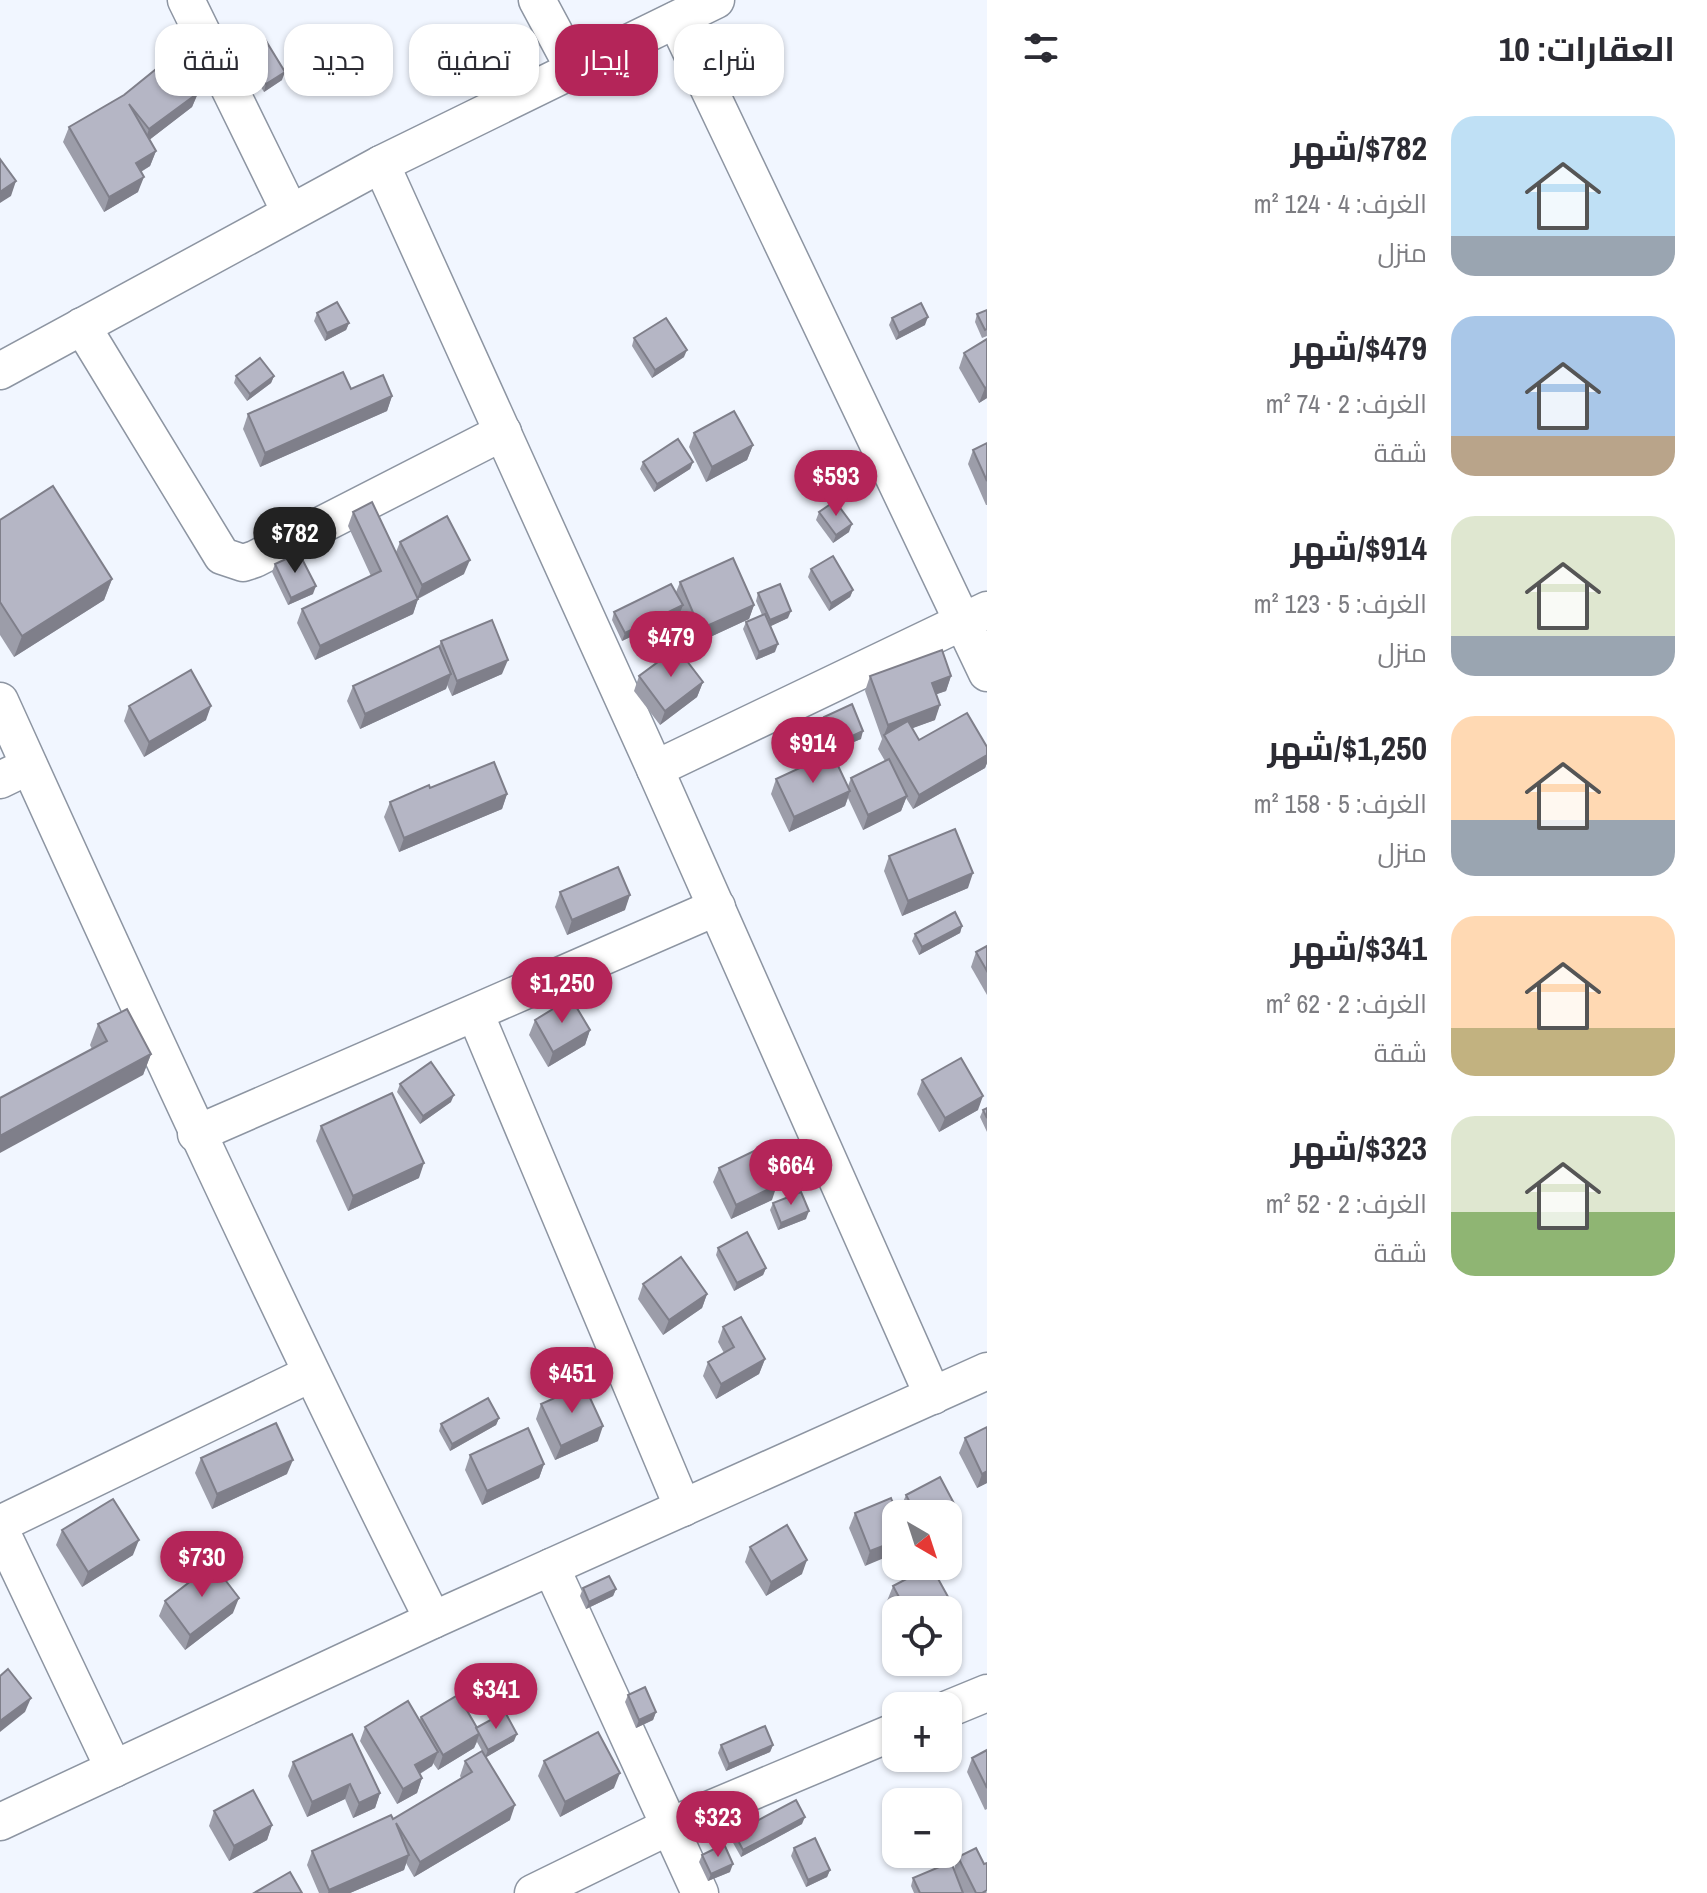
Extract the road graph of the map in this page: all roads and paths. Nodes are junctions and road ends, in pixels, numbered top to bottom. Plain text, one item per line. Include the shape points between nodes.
1 (186, 0) edge
2 (537, 0) edge
3 (716, 0) edge
4 (676, 20) junction
5 (658, 29) edge
6 (555, 34) edge
7 (555, 78) edge
8 (381, 164) junction
9 (290, 212) junction
10 (82, 326) junction
11 (0, 371) edge
12 (503, 432) junction
13 (975, 616) edge
14 (987, 673) edge
15 (0, 701) edge
16 (655, 769) junction
17 (15, 773) edge
18 (717, 907) junction
19 (475, 1013) junction
20 (196, 1134) junction
21 (987, 1371) edge
22 (310, 1374) junction
23 (933, 1396) junction
24 (683, 1508) junction
25 (0, 1526) edge
26 (551, 1567) junction
27 (433, 1620) junction
28 (987, 1693) edge
29 (962, 1703) edge
30 (882, 1737) edge
31 (114, 1769) junction
32 (0, 1822) edge
33 (670, 1826) junction
34 (533, 1893) edge
35 (700, 1893) edge

1 - 9 street
2 - 6 street
3 - 4 street
4 - 5 street
4 - 13 street
7 - 8 street
8 - 9 street
8 - 12 street
9 - 10 street
10 - 11 street
10 - 12 street via 222,556 232,562 255,559
12 - 16 street
13 - 14 street
13 - 16 street
15 - 17 street
16 - 18 street
17 - 20 street
18 - 19 street
18 - 23 street
19 - 20 street
19 - 24 street
20 - 22 street
21 - 23 street
22 - 25 street
22 - 27 street
23 - 24 street
24 - 26 street
25 - 31 street
26 - 27 street
26 - 33 street
27 - 31 street
28 - 29 street
30 - 33 street
31 - 32 street
33 - 34 street
33 - 35 street

